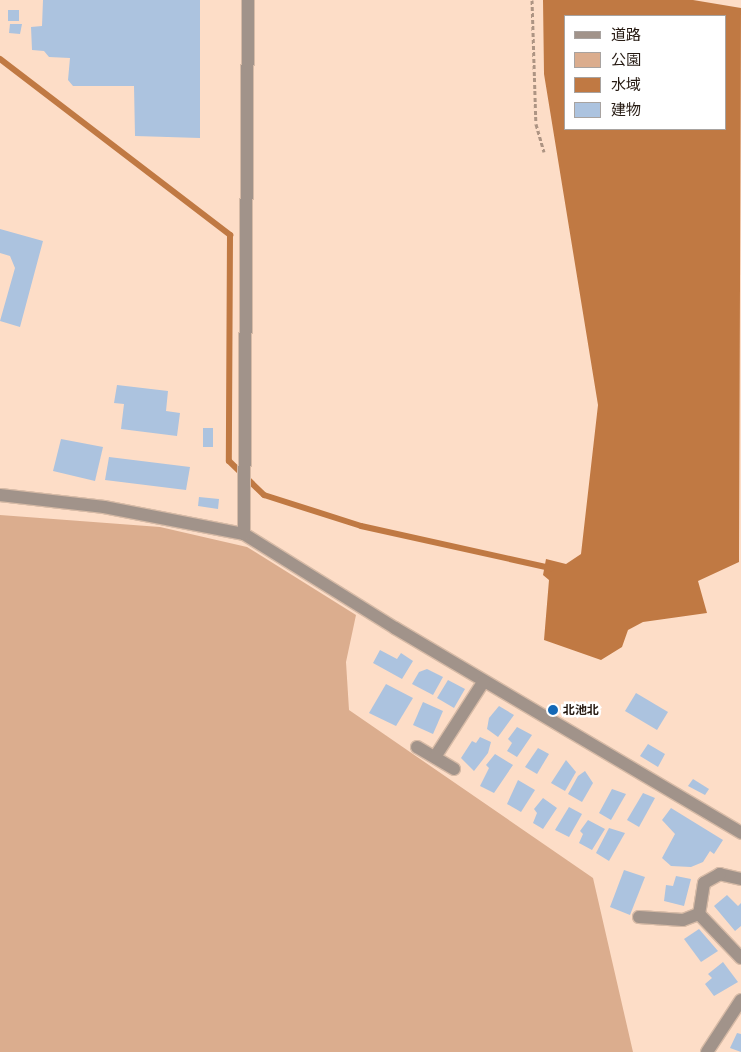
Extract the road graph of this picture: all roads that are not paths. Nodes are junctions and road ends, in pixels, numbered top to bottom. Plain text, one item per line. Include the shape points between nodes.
1 (248, 0) edge
2 (0, 495) edge
3 (244, 534) junction
4 (484, 681) junction
5 (417, 747) dead end
6 (435, 757) junction
7 (454, 769) dead end
8 (741, 833) edge
9 (741, 879) edge
10 (699, 914) junction
11 (638, 917) dead end
12 (741, 958) edge
13 (741, 1000) edge
14 (707, 1052) edge

1 - 3 street
2 - 3 street via 104,507
3 - 4 street
4 - 6 street
4 - 8 street
5 - 6 street
6 - 7 street
9 - 10 street via 720,874 704,883
10 - 11 street via 683,920
10 - 12 street
13 - 14 street

